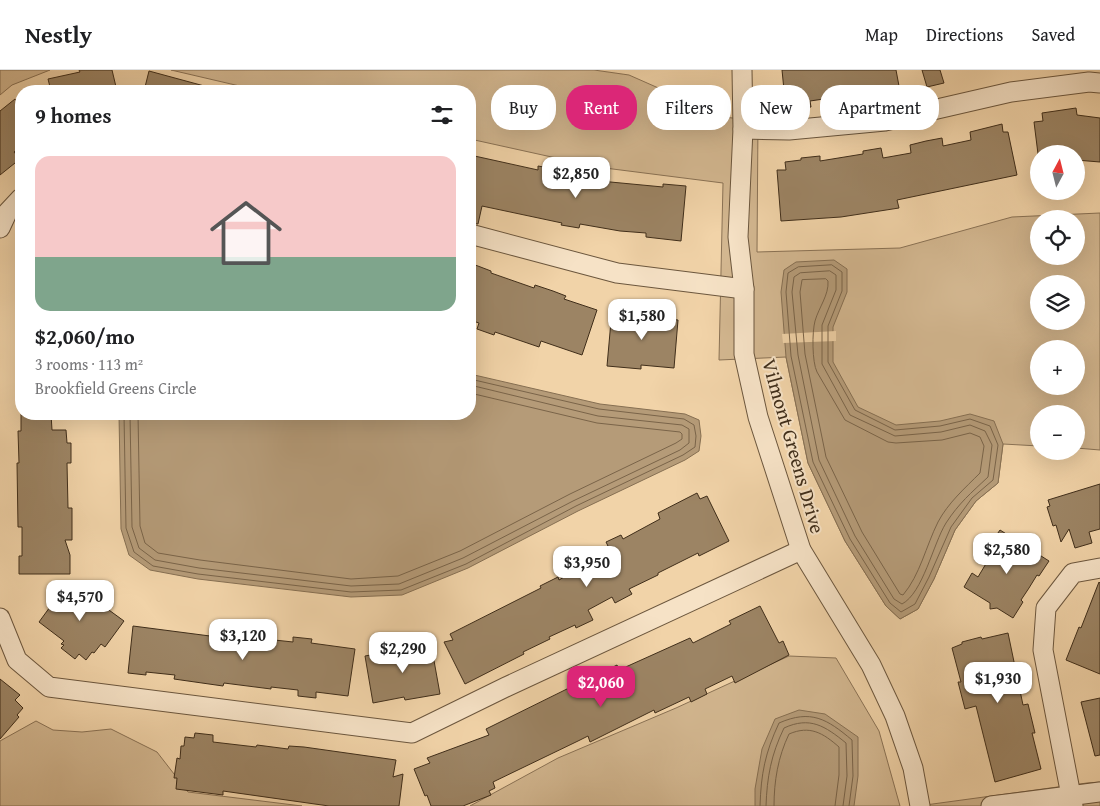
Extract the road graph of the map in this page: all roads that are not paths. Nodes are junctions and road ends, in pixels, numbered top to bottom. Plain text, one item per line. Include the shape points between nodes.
1 (742, 70) edge
2 (1100, 83) edge
3 (742, 85) edge
4 (810, 128) edge
5 (743, 130) edge
6 (15, 204) edge
7 (0, 228) edge
8 (476, 236) edge
9 (744, 289) junction
10 (801, 550) junction
11 (1100, 568) edge
12 (0, 618) edge
13 (1100, 792) edge
14 (1072, 800) edge
15 (920, 806) edge
16 (991, 806) edge

1 - 3 street, Vilmont Greens Drive
2 - 4 street via 1011,92 885,121
5 - 9 street, Vilmont Greens Drive via 738,237
6 - 7 street
8 - 9 street via 616,272
9 - 10 street, Vilmont Greens Drive via 744,354 756,408
10 - 12 street via 412,733 49,688 17,660
10 - 15 street, Vilmont Greens Drive via 871,665 891,707 913,768
11 - 14 street via 1073,573 1046,608 1043,650
13 - 14 street
14 - 16 street

